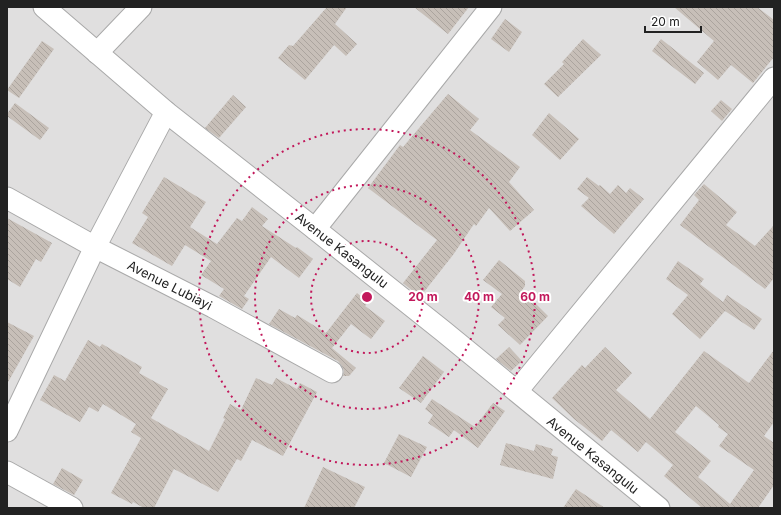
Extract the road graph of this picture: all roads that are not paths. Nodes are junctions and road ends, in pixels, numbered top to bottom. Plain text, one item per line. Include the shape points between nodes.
1 (44, 7) edge
2 (141, 7) edge
3 (491, 7) edge
4 (97, 53) junction
5 (774, 78) edge
6 (166, 112) junction
7 (7, 198) edge
8 (315, 229) junction
9 (95, 247) junction
10 (332, 372) dead end
11 (517, 391) junction
12 (7, 430) edge
13 (7, 472) edge
14 (72, 508) edge
15 (659, 508) edge

1 - 4 street, Avenue Kasangulu
2 - 4 street
3 - 8 street
4 - 6 street, Avenue Kasangulu
5 - 11 street
6 - 8 street, Avenue Kasangulu
6 - 9 street
7 - 9 street, Avenue Lubiayi
8 - 11 street, Avenue Kasangulu
9 - 10 street, Avenue Lubiayi
9 - 12 street
11 - 15 street, Avenue Kasangulu
13 - 14 street

